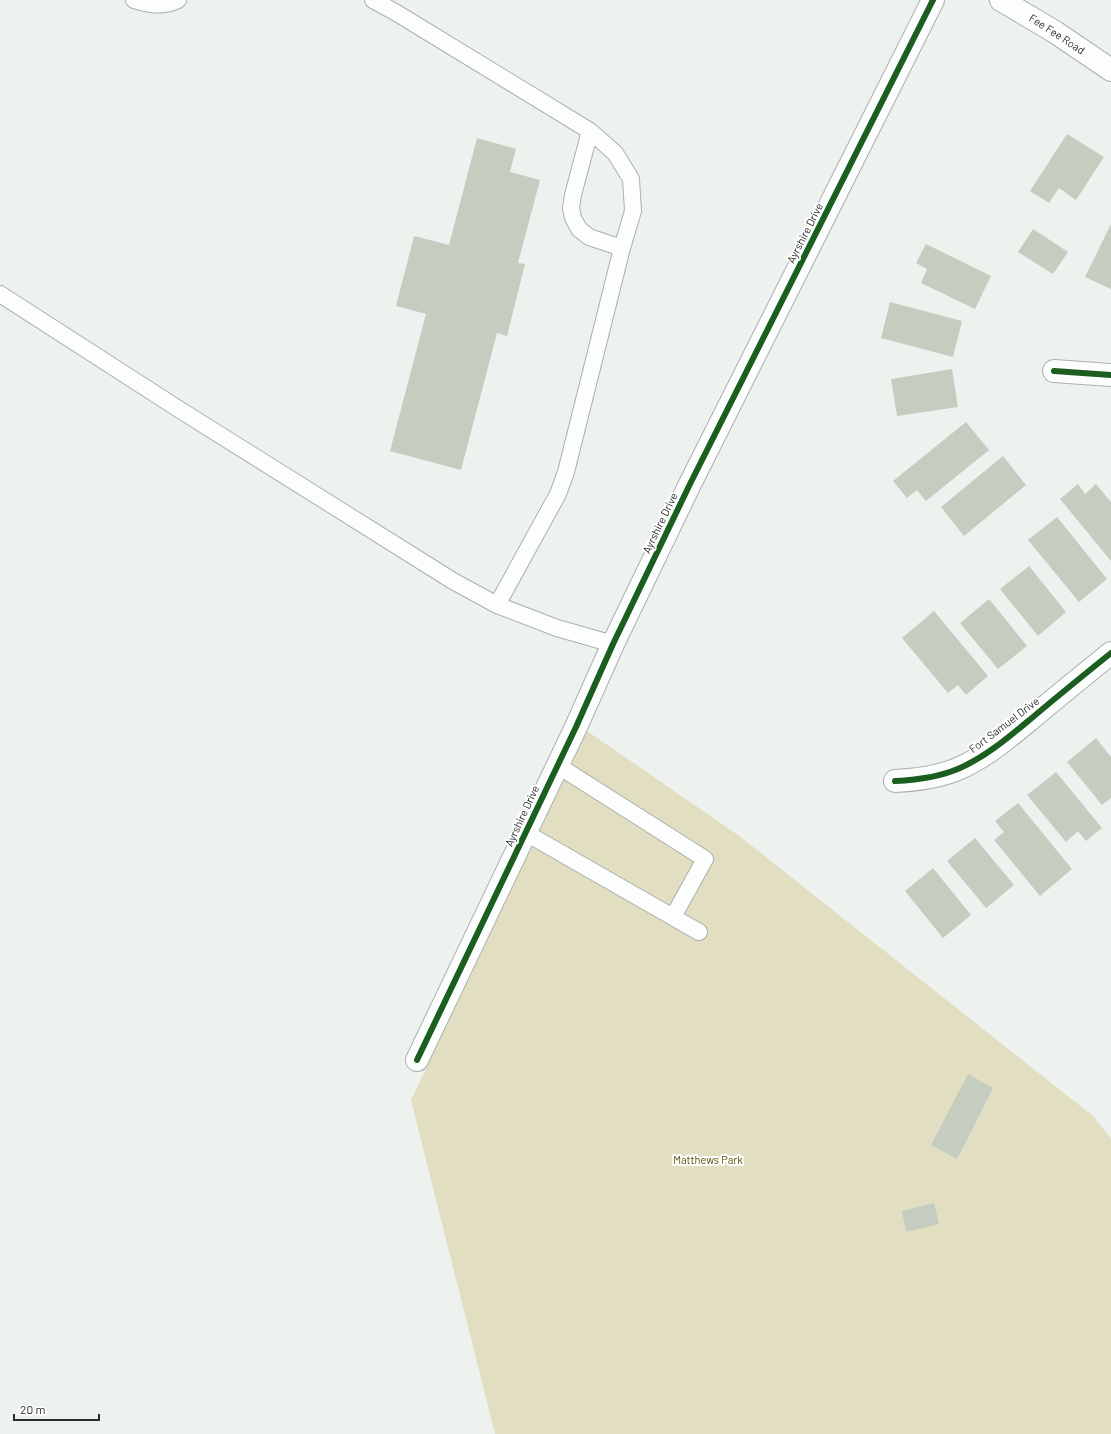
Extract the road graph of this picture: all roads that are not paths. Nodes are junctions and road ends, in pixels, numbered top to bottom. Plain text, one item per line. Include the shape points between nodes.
1 (134, 0) edge
2 (178, 0) edge
3 (373, 0) edge
4 (933, 0) edge
5 (1001, 0) edge
6 (1111, 70) edge
7 (590, 131) junction
8 (622, 248) junction
9 (0, 294) edge
10 (1054, 371) dead end
11 (1111, 375) edge
12 (497, 605) junction
13 (613, 644) junction
14 (1111, 652) edge
15 (557, 765) junction
16 (895, 781) dead end
17 (526, 833) junction
18 (673, 917) junction
19 (699, 932) dead end
20 (417, 1060) dead end

1 - 2 lane via 162,5
3 - 7 lane
4 - 13 street, Ayrshire Drive via 694,476
5 - 6 street, Fee Fee Road via 1056,32
7 - 8 lane via 615,153 631,179 633,211
7 - 8 lane via 573,195 573,218 579,229 589,237
8 - 12 lane via 566,472 558,494
9 - 12 lane via 453,581
10 - 11 street
12 - 13 lane via 557,628
13 - 15 street, Ayrshire Drive
14 - 16 street, Fort Samuel Drive via 981,758 959,769 935,776
15 - 17 street, Ayrshire Drive
15 - 18 lane via 705,859
17 - 18 lane
17 - 20 street, Ayrshire Drive
18 - 19 lane

